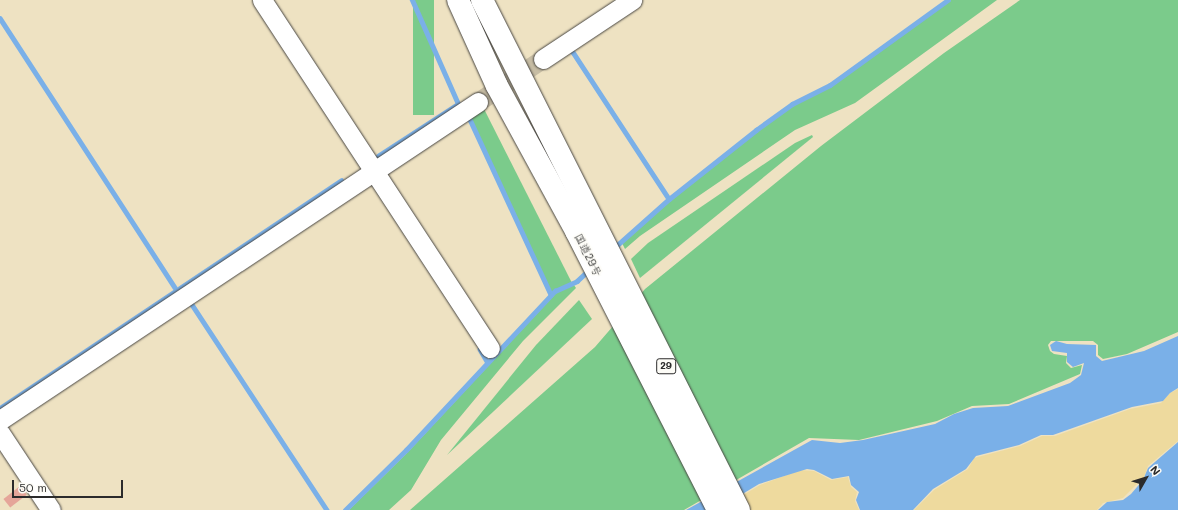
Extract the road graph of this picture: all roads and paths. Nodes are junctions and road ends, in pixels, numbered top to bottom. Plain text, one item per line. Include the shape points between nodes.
1 (262, 0) edge
2 (458, 0) edge
3 (482, 0) edge
4 (632, 0) edge
5 (543, 59) tunnel mouth
6 (478, 102) tunnel mouth
7 (374, 170) junction
8 (585, 226) junction
9 (490, 348) dead end
10 (0, 420) edge
11 (0, 433) edge
12 (51, 510) edge
13 (718, 510) edge
14 (740, 510) edge

1 - 7 street
2 - 8 highway, 国道29号 / 29 via 497,86
3 - 8 highway, 国道29号 / 29
4 - 5 street
6 - 7 street
7 - 9 street
7 - 10 street
8 - 13 highway, 国道29号 / 29
8 - 14 highway, 国道29号 / 29
11 - 12 street

